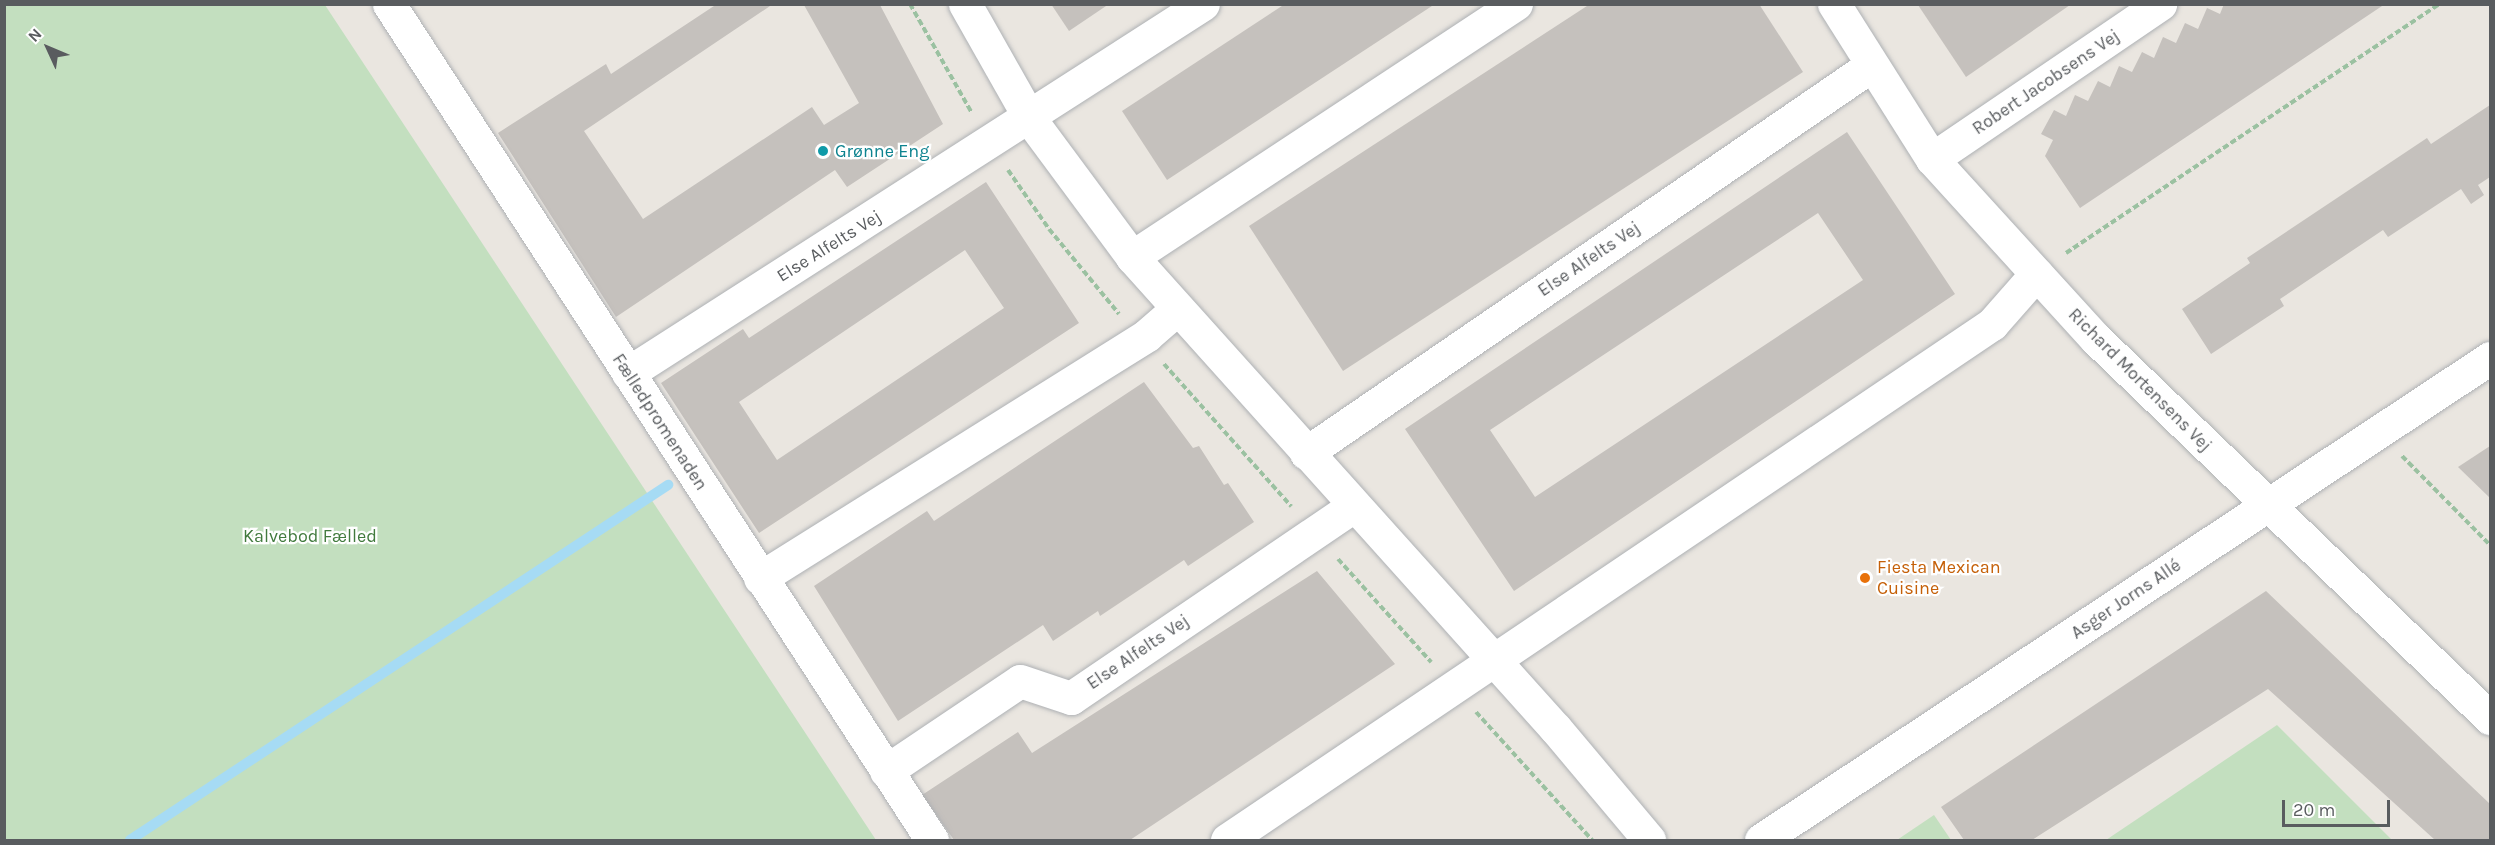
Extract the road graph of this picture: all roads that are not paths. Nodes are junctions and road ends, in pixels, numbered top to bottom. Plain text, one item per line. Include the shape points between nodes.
1 (389, 4) edge
2 (965, 4) edge
3 (1203, 4) edge
4 (1516, 4) edge
5 (1834, 4) edge
6 (2160, 4) edge
7 (1872, 65) junction
8 (1030, 119) junction
9 (1932, 159) junction
10 (1132, 256) junction
11 (2036, 274) junction
12 (1177, 309) junction
13 (2490, 358) edge
14 (628, 373) junction
15 (1305, 453) junction
16 (2267, 505) junction
17 (1353, 506) junction
18 (760, 578) junction
19 (1492, 659) junction
20 (2490, 718) edge
21 (886, 771) junction
22 (932, 840) edge
23 (1227, 840) edge
24 (1649, 840) edge
25 (1761, 840) edge

1 - 14 street, Fælledpromenaden
2 - 8 street
3 - 8 street
4 - 10 street
5 - 7 street, Richard Mortensens Vej
6 - 9 street, Robert Jacobsens Vej
7 - 9 street, Richard Mortensens Vej
7 - 15 street, Else Alfelts Vej
8 - 10 street
8 - 14 street, Else Alfelts Vej
9 - 11 street, Richard Mortensens Vej
10 - 12 street
11 - 16 street, Richard Mortensens Vej via 2096,339
11 - 19 street via 1992,324
12 - 15 street
12 - 18 street via 1141,339
13 - 16 street, Asger Jorns Allé
14 - 18 street, Fælledpromenaden
15 - 17 street
16 - 20 street, Richard Mortensens Vej
16 - 25 street, Asger Jorns Allé
17 - 19 street
17 - 21 street, Else Alfelts Vej via 1071,698 1020,681
18 - 21 street, Fælledpromenaden
19 - 23 street
19 - 24 street
21 - 22 street, Fælledpromenaden

